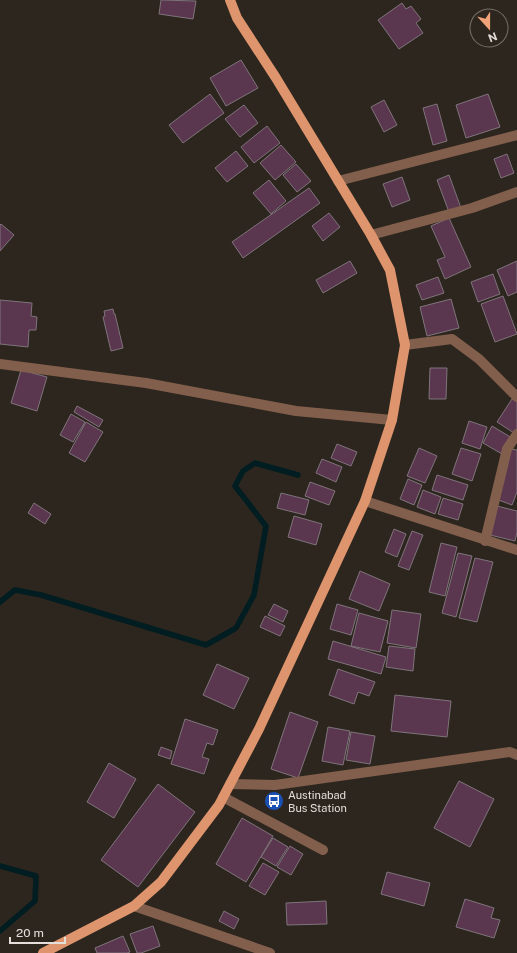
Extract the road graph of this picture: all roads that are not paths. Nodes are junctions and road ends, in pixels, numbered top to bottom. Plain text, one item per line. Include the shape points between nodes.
1 (230, 0) edge
2 (517, 135) edge
3 (338, 181) junction
4 (517, 192) edge
5 (371, 235) junction
6 (405, 345) junction
7 (0, 364) edge
8 (517, 397) edge
9 (392, 420) junction
10 (517, 434) edge
11 (365, 501) junction
12 (485, 540) junction
13 (517, 550) edge
14 (517, 755) edge
15 (230, 784) junction
16 (223, 797) junction
17 (323, 850) dead end
18 (134, 906) junction
19 (43, 953) edge
20 (270, 953) edge

1 - 3 main road via 237,18
2 - 3 street
3 - 5 main road
4 - 5 street via 472,208
5 - 6 main road via 390,270
6 - 8 street via 452,339 480,359
6 - 9 main road
7 - 9 street via 146,383 296,411
9 - 11 main road
10 - 12 street via 507,449
11 - 12 street
11 - 15 main road via 262,722
12 - 13 street
14 - 15 street via 510,752 276,785
15 - 16 main road
16 - 17 street
16 - 18 main road via 161,882
18 - 19 main road
18 - 20 street

